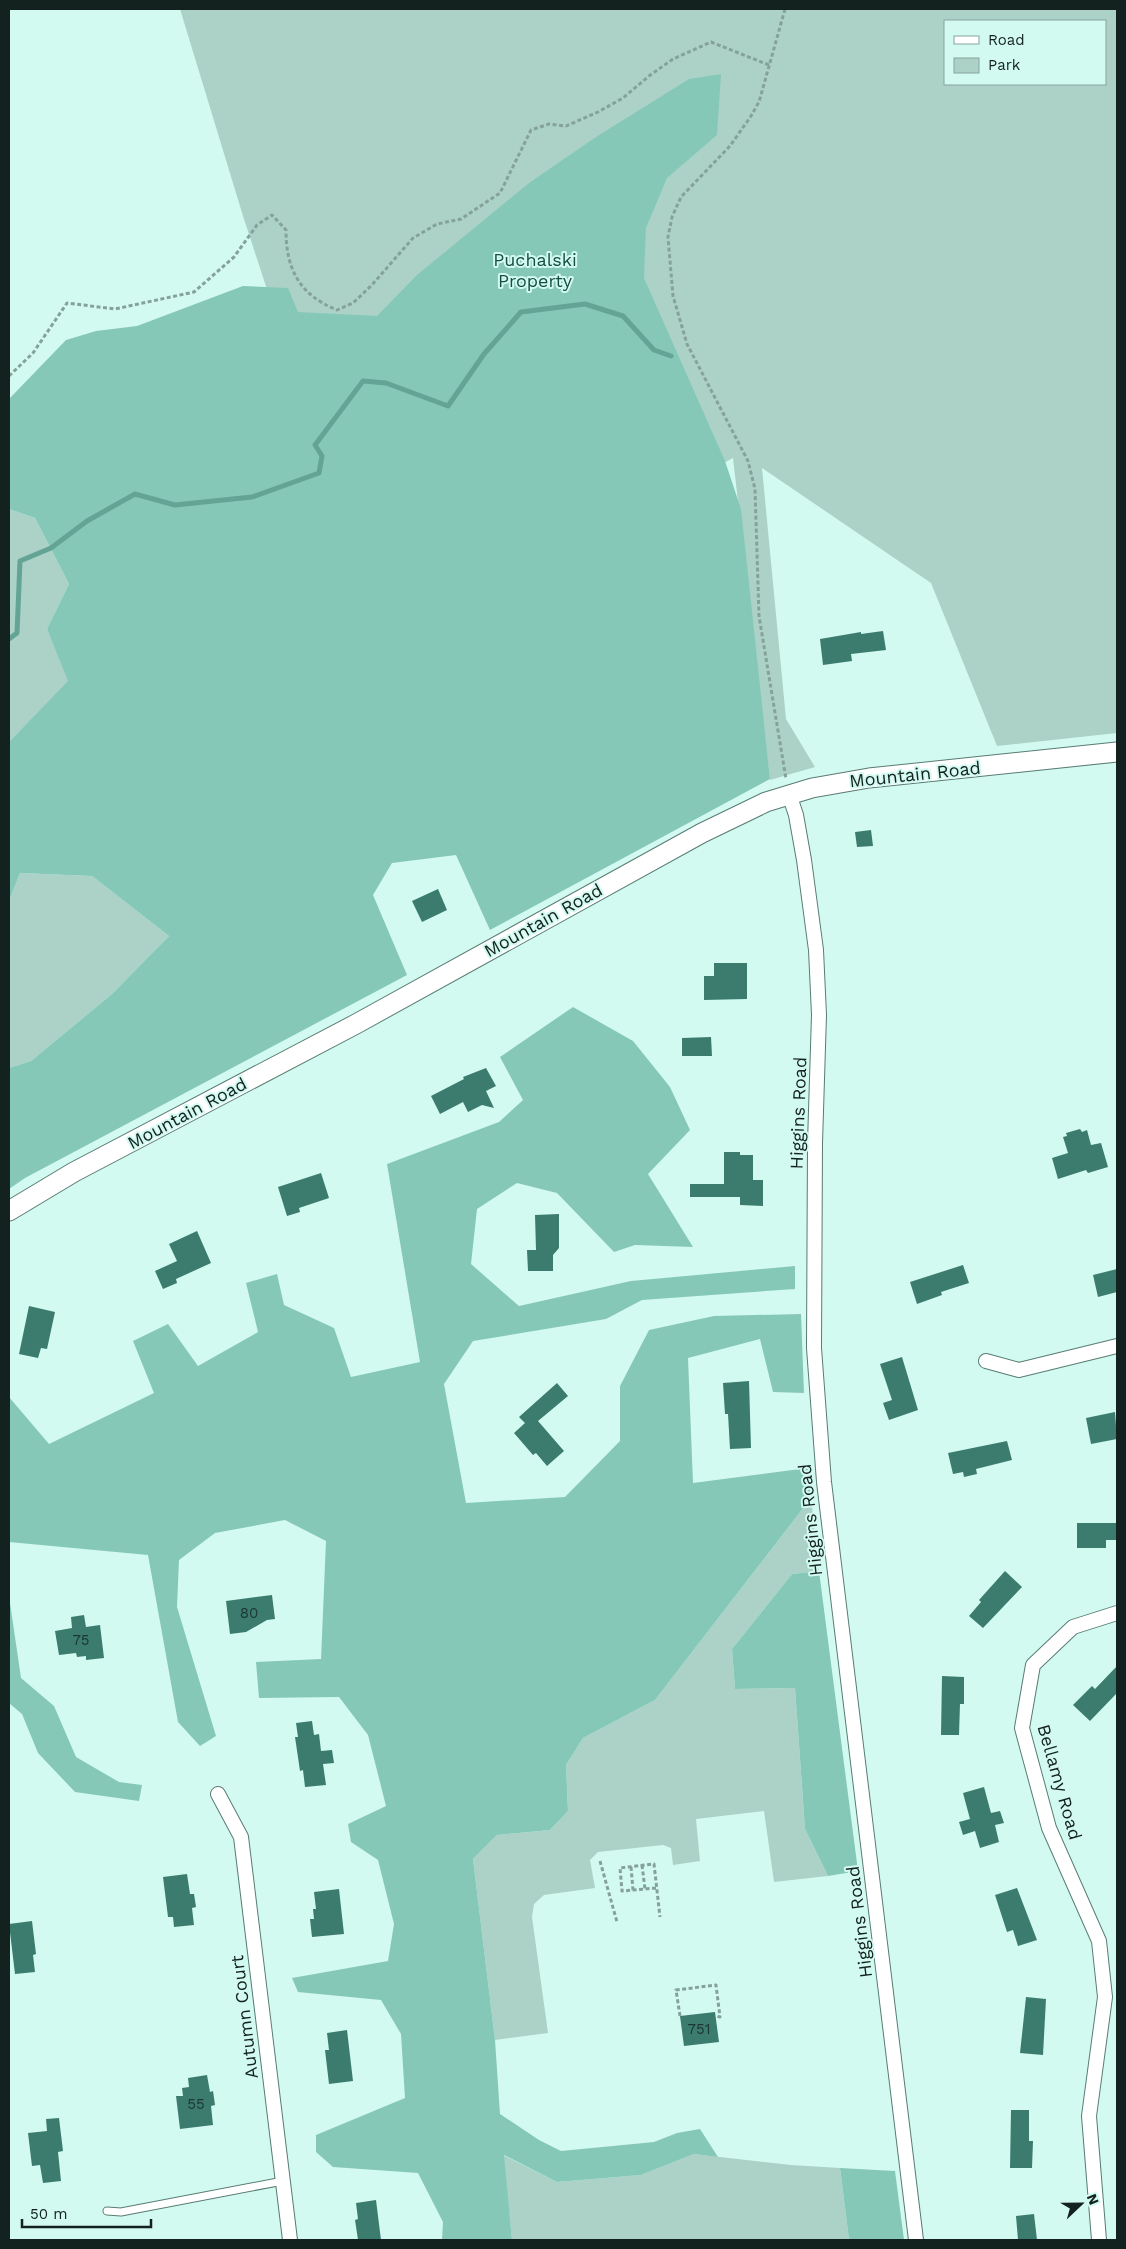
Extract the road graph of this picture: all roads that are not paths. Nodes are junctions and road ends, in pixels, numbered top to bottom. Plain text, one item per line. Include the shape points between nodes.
1 (1117, 752) edge
2 (789, 794) junction
3 (9, 1210) edge
4 (1117, 1346) edge
5 (986, 1361) dead end
6 (1117, 1613) edge
7 (218, 1794) dead end
8 (283, 2182) junction
9 (107, 2211) dead end
10 (290, 2240) edge
11 (916, 2240) edge
12 (1099, 2240) edge

1 - 2 main road, Mountain Road via 869,778
2 - 3 main road, Mountain Road via 702,832 363,1020 74,1172
2 - 11 street, Higgins Road via 804,860 816,950 819,1015 814,1348 824,1482
4 - 5 street via 1019,1370
6 - 12 street, Bellamy Road via 1073,1627 1033,1665 1022,1728 1049,1828 1099,1941 1106,1996 1089,2116
7 - 8 street, Autumn Court via 242,1837
8 - 9 lane via 121,2212
8 - 10 street, Autumn Court

